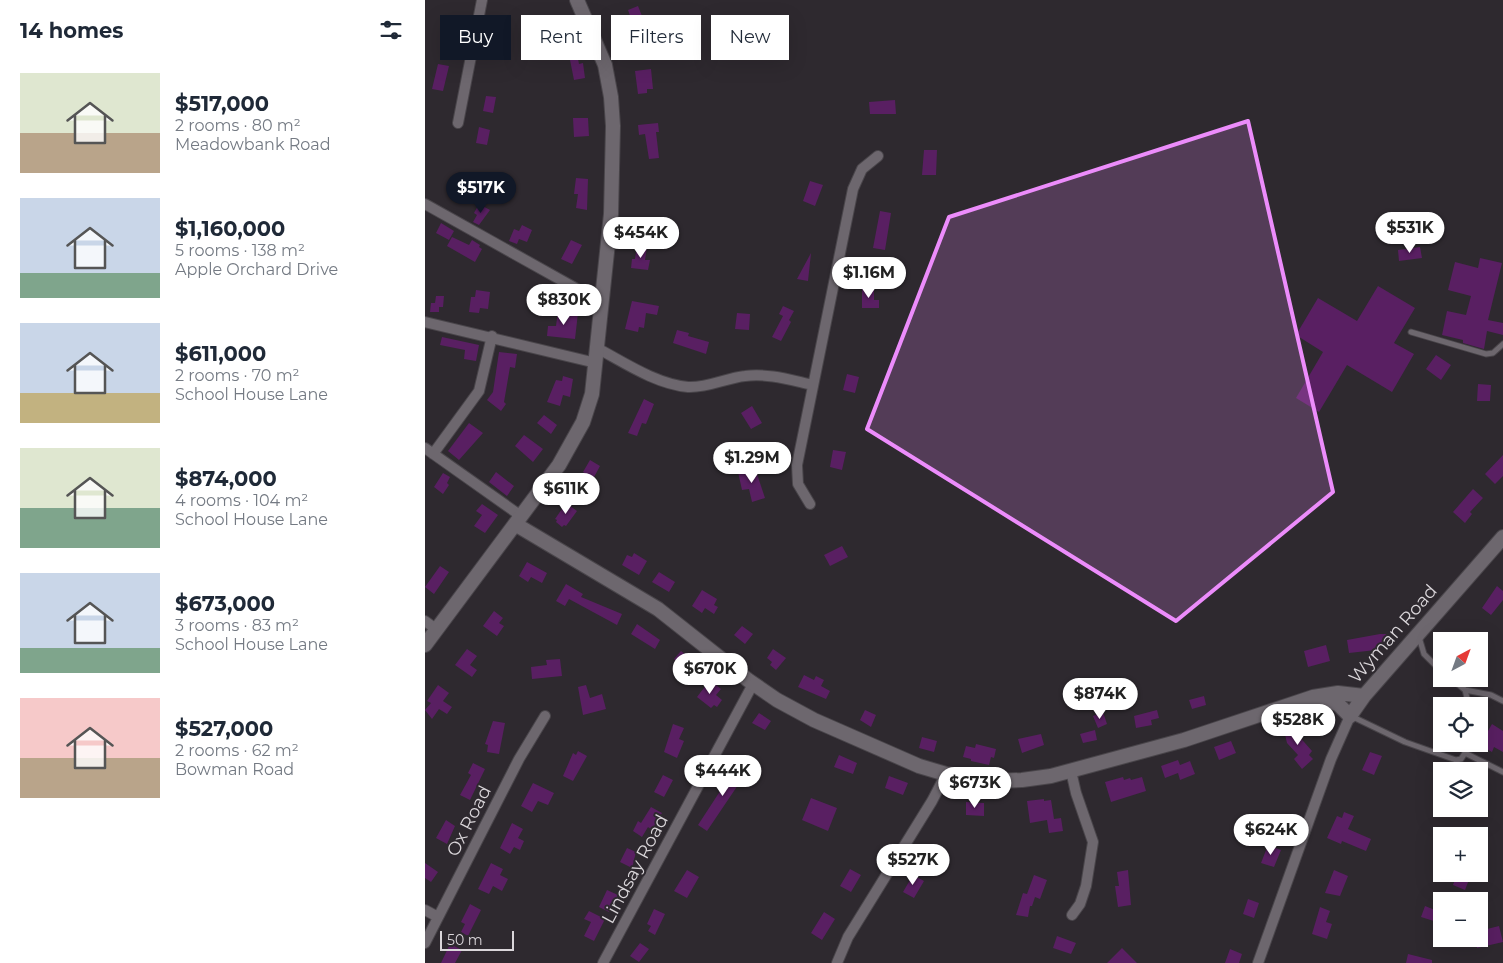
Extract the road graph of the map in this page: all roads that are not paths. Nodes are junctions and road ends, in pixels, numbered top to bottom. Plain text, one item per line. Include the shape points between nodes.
1 (482, 0) edge
2 (577, 0) edge
3 (458, 123) dead end
4 (878, 156) dead end
5 (425, 204) edge
6 (601, 298) junction
7 (425, 322) edge
8 (1411, 332) dead end
9 (492, 336) junction
10 (1503, 344) edge
11 (597, 348) junction
12 (596, 363) junction
13 (813, 385) junction
14 (429, 452) edge
15 (810, 504) dead end
16 (518, 520) junction
17 (1503, 538) edge
18 (431, 625) edge
19 (1418, 634) junction
20 (425, 645) edge
21 (1433, 663) edge
22 (753, 684) junction
23 (1463, 688) edge
24 (1465, 690) junction
25 (1313, 696) junction
26 (1364, 696) junction
27 (1467, 697) edge
28 (1503, 701) edge
29 (545, 716) dead end
30 (1350, 716) junction
31 (1465, 753) joint
32 (1071, 771) junction
33 (1503, 772) edge
34 (946, 774) junction
35 (425, 910) edge
36 (1073, 915) dead end
37 (438, 917) junction
38 (425, 943) edge
39 (835, 961) edge
40 (603, 963) edge
41 (1258, 963) edge

1 - 3 street
2 - 6 street via 605,65 611,96 613,190
4 - 13 street via 862,169 853,189
5 - 6 street via 586,294
6 - 11 street
7 - 9 street
8 - 10 lane via 1486,354 1493,353
9 - 12 street
9 - 14 street via 479,391
11 - 12 street
11 - 13 street via 648,375 675,385 701,387 755,375
12 - 16 street via 592,394 583,422 559,465
13 - 15 street via 797,475
14 - 16 street
16 - 18 street
16 - 22 street via 658,609
17 - 19 street, Wyman Road
18 - 20 street
19 - 21 lane via 1424,654
19 - 26 street, Wyman Road
22 - 34 street via 814,720 919,766
22 - 40 street, Lindsay Road
23 - 24 lane
24 - 27 lane
24 - 28 lane
25 - 26 street via 1338,693
25 - 30 street via 1337,704
25 - 32 street via 1184,740
26 - 30 street, Wyman Road
29 - 37 street, Ox Road
30 - 31 lane via 1405,742 1456,760
30 - 41 street, Wyman Road
31 - 33 lane
32 - 34 street via 1004,782
32 - 36 street via 1093,842 1085,886
34 - 39 street
35 - 37 street
37 - 38 street, Ox Road

